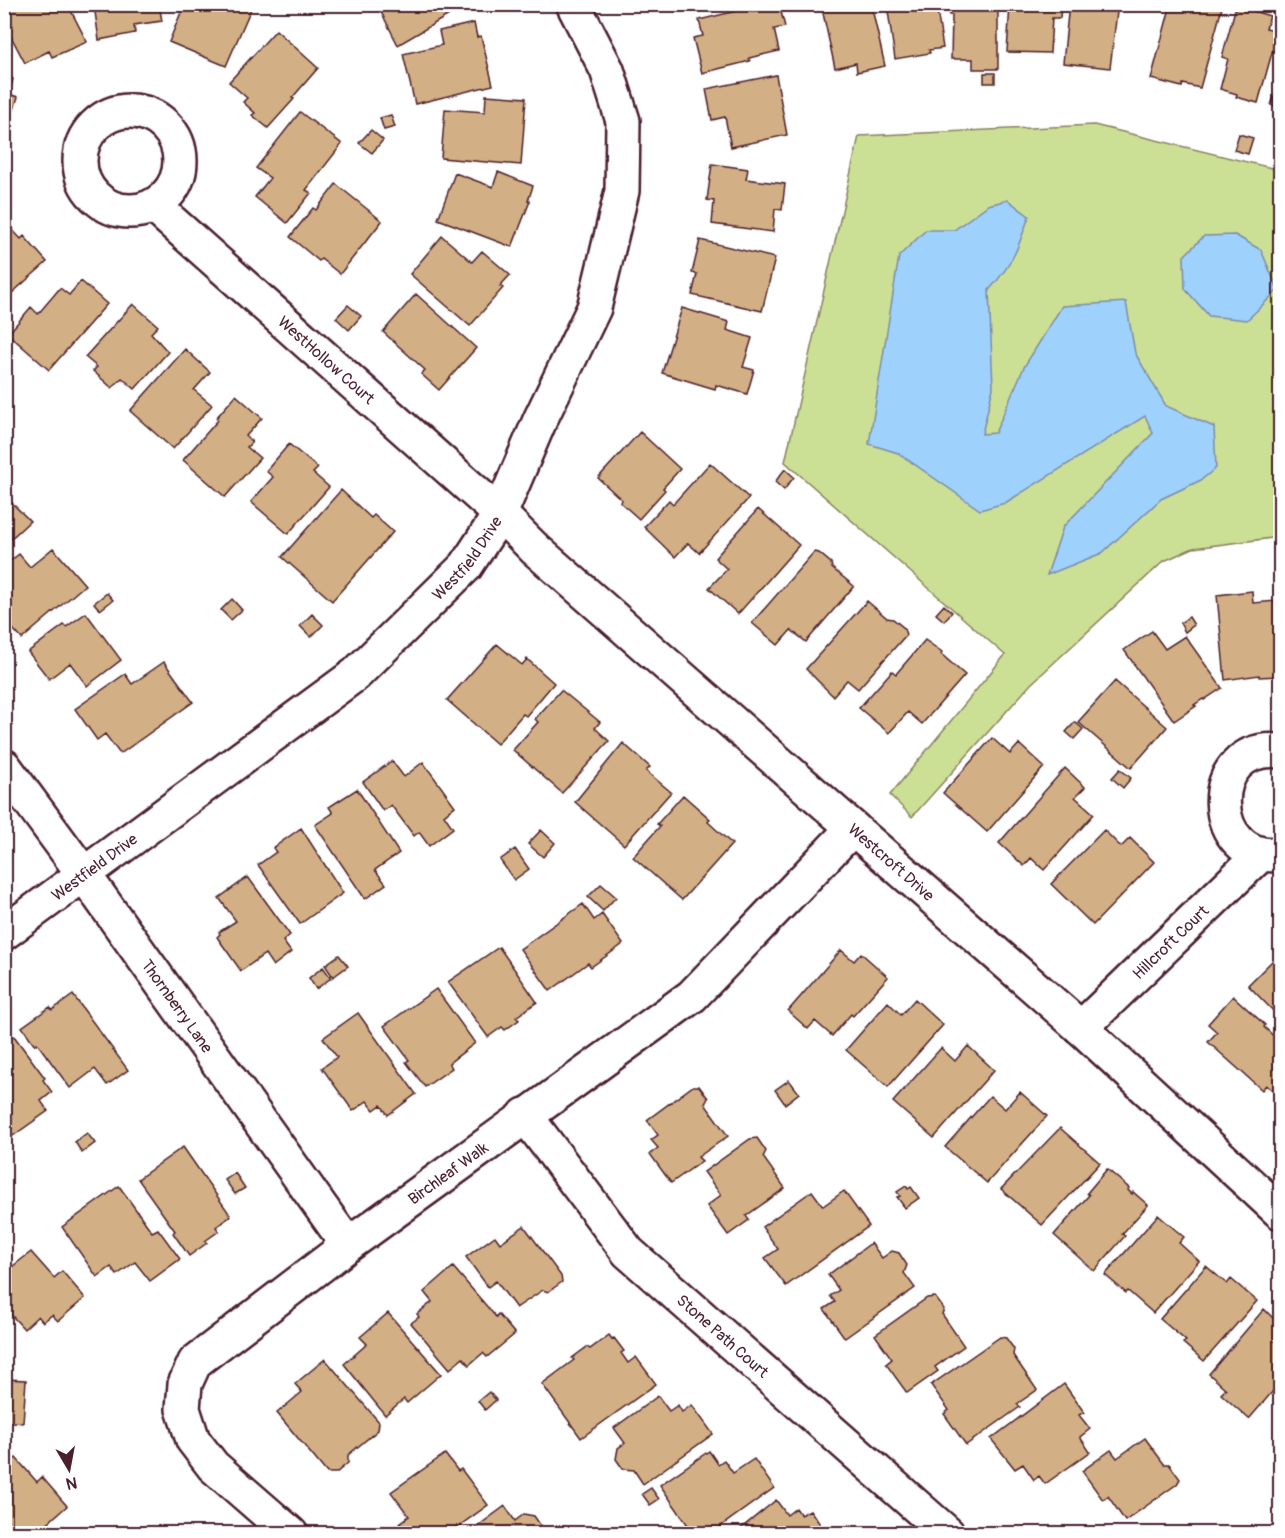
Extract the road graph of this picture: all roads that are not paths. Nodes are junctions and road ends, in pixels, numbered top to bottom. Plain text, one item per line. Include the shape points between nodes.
1 (573, 4) edge
2 (153, 206) dead end
3 (500, 514) junction
4 (1281, 751) edge
5 (4, 766) edge
6 (853, 828) junction
7 (1271, 854) edge
8 (85, 876) junction
9 (4, 933) edge
10 (1081, 1028) junction
11 (525, 1115) junction
12 (1281, 1212) edge
13 (348, 1245) junction
14 (291, 1533) edge
15 (948, 1533) edge

1 - 3 street, Westfield Drive via 607,70 623,121 622,191 594,308
2 - 3 street, WestHollow Court
3 - 6 street, Westcroft Drive
3 - 8 street, Westfield Drive via 466,566 356,674
4 - 7 street, Hillcroft Court via 1270,749 1240,762 1223,789 1227,825 1244,845
5 - 8 street, Thornberry Lane
6 - 10 street, Westcroft Drive
6 - 11 street, Birchleaf Walk via 693,996
7 - 10 street, Hillcroft Court
8 - 9 street, Westfield Drive
8 - 13 street, Thornberry Lane
10 - 12 street, Westcroft Drive
11 - 13 street, Birchleaf Walk
11 - 15 street, Stone Path Court via 628,1252
13 - 14 street, Birchleaf Walk via 195,1362 185,1384 183,1409 193,1440 213,1466

